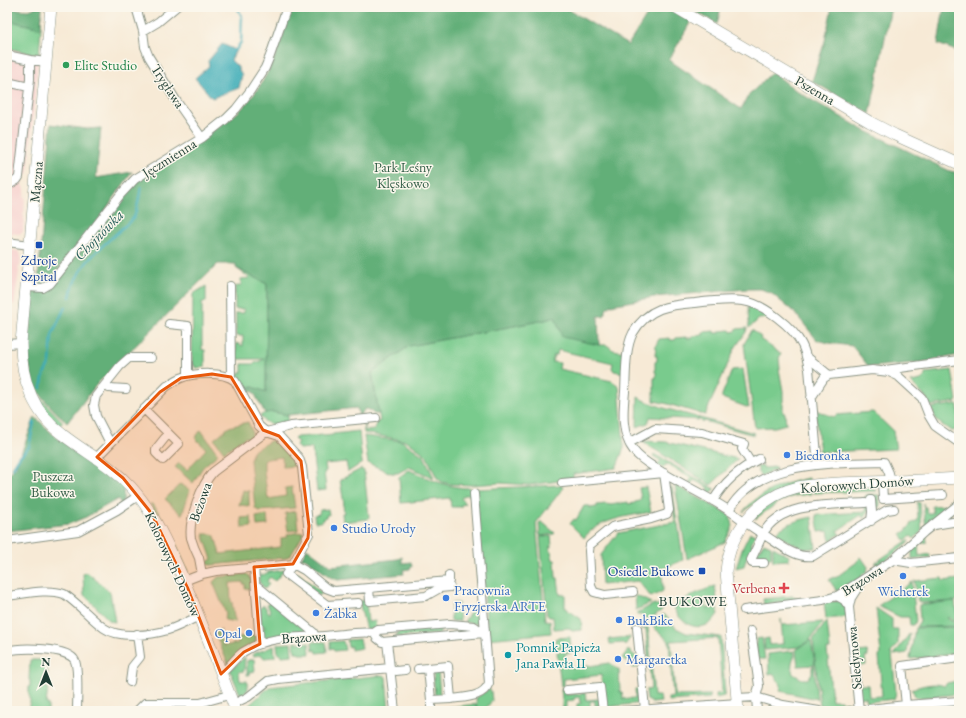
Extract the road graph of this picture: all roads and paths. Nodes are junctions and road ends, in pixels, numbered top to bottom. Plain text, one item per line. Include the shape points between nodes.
1 (51, 7) edge
2 (136, 7) edge
3 (176, 7) edge
4 (287, 7) edge
5 (675, 7) edge
6 (143, 31) junction
7 (7, 55) edge
8 (30, 60) junction
9 (46, 62) junction
10 (7, 82) edge
11 (29, 87) junction
12 (202, 138) junction
13 (959, 164) edge
14 (7, 186) edge
15 (7, 242) edge
16 (30, 245) junction
17 (230, 286) dead end
18 (27, 287) junction
19 (169, 324) dead end
20 (21, 343) junction
21 (7, 344) edge
22 (806, 356) junction
23 (151, 358) dead end
24 (959, 360) edge
25 (878, 370) junction
26 (829, 375) junction
27 (188, 376) junction
28 (231, 377) junction
29 (106, 384) junction
30 (126, 389) dead end
31 (811, 398) junction
32 (144, 409) junction
33 (376, 418) dead end
34 (266, 432) junction
35 (168, 434) dead end
36 (110, 443) junction
37 (629, 443) junction
38 (959, 443) edge
39 (97, 457) junction
40 (759, 459) dead end
41 (751, 463) junction
42 (818, 465) junction
43 (664, 473) junction
44 (959, 478) edge
45 (886, 481) junction
46 (562, 483) dead end
47 (474, 494) dead end
48 (943, 495) dead end
49 (138, 496) junction
50 (713, 501) junction
51 (959, 504) edge
52 (894, 509) dead end
53 (729, 510) junction
54 (871, 521) junction
55 (959, 521) edge
56 (744, 522) junction
57 (933, 525) junction
58 (763, 534) junction
59 (7, 540) edge
60 (959, 558) edge
61 (893, 560) junction
62 (764, 563) dead end
63 (293, 564) junction
64 (254, 567) junction
65 (202, 574) junction
66 (449, 575) dead end
67 (863, 580) junction
68 (184, 581) junction
69 (406, 584) junction
70 (256, 585) junction
71 (450, 587) dead end
72 (369, 588) junction
73 (633, 592) dead end
74 (7, 596) edge
75 (837, 596) junction
76 (407, 598) junction
77 (358, 603) dead end
78 (849, 606) junction
79 (744, 610) dead end
80 (199, 616) junction
81 (397, 628) junction
82 (637, 628) dead end
83 (751, 631) dead end
84 (484, 632) junction
85 (374, 633) junction
86 (137, 634) junction
87 (315, 636) junction
88 (388, 642) junction
89 (260, 644) junction
90 (7, 651) edge
91 (959, 658) edge
92 (390, 668) junction
93 (418, 668) dead end
94 (428, 668) junction
95 (404, 670) dead end
96 (221, 674) junction
97 (130, 682) dead end
98 (567, 690) dead end
99 (756, 697) junction
100 (451, 699) junction
101 (431, 700) junction
102 (959, 701) edge
103 (946, 702) junction
104 (233, 703) edge
105 (738, 704) edge
106 (906, 705) junction
107 (894, 709) edge
108 (645, 710) junction
109 (659, 710) edge
110 (77, 711) edge
111 (137, 711) edge
112 (395, 711) edge
113 (431, 711) edge
114 (603, 711) edge
115 (623, 711) edge
116 (757, 711) edge
117 (819, 711) edge
118 (850, 711) edge
119 (859, 711) edge
120 (947, 711) edge

1 - 9 street, Mączna
2 - 6 street, Trygława
3 - 6 street
4 - 12 street, Jęczmienna via 270,56 256,83 236,109
5 - 13 street, Pszenna via 870,122
6 - 12 street, Trygława via 153,64
7 - 8 street
8 - 9 street
8 - 11 street
9 - 16 street, Mączna
10 - 11 street
11 - 14 street via 20,181
12 - 18 street, Jęczmienna via 135,179 50,284 43,288
15 - 16 street
16 - 18 street, Mączna
17 - 28 street
18 - 20 street, Mączna
19 - 27 street via 188,326
20 - 21 street
20 - 39 street, Kolorowych Domów via 24,378 40,412 64,436
22 - 26 street
22 - 31 street
22 - 37 street via 793,332 753,303 719,300 659,309 644,319 630,340 624,409 624,424
23 - 29 street via 129,358
24 - 25 street
25 - 26 street
25 - 38 street via 903,380 922,398 935,426
26 - 31 street via 824,378
27 - 28 street via 212,374
27 - 32 street via 167,386
28 - 34 street via 259,426
29 - 30 street via 110,388
29 - 36 street via 96,396 94,405 96,416
31 - 42 street
32 - 35 street
32 - 36 street
33 - 34 street via 291,426
34 - 63 street via 278,436 299,458 302,467 309,534
34 - 65 street, Beżowa via 212,472 205,484 193,515 191,530
36 - 39 street
37 - 41 street via 655,429 702,432 744,444 742,450
37 - 43 street via 640,458
39 - 49 street, Kolorowych Domów via 123,478
40 - 41 street
41 - 50 street via 733,475
42 - 45 street via 884,462 889,473
42 - 53 street via 794,468 771,475 741,494
43 - 46 street
43 - 50 street
43 - 73 street via 667,514 612,527 590,545 591,586 594,592 605,595
44 - 45 street, Kolorowych Domów
45 - 48 street via 883,499
45 - 56 street, Kolorowych Domów via 816,485 788,490 765,502
47 - 84 street
49 - 59 street via 78,531
49 - 68 street, Kolorowych Domów via 152,514
50 - 53 street
51 - 57 street, Brązowa
52 - 54 street via 887,510
53 - 56 street
54 - 58 street via 819,554 809,557 795,554
54 - 58 street via 872,512 868,502 813,506 794,510 775,520
55 - 57 street
56 - 58 street
56 - 105 street, Kolorowych Domów via 731,546 726,571
57 - 61 street, Brązowa
58 - 62 street via 751,560 752,563
60 - 61 street via 911,563
61 - 67 street, Brązowa
63 - 64 street
63 - 72 street via 331,591
63 - 77 street via 286,574 327,605
64 - 65 street via 216,570
64 - 70 street
65 - 68 street
66 - 69 street via 449,581 432,580
67 - 75 street, Brązowa
67 - 78 street, Seledynowa
68 - 80 street, Kolorowych Domów
69 - 72 street
69 - 76 street
70 - 87 street via 314,632
70 - 89 street
71 - 76 street via 440,588 426,596
72 - 76 street via 370,601
74 - 86 street via 60,592 105,629 117,634
75 - 78 street, Seledynowa
75 - 79 street, Brązowa
78 - 119 street, Seledynowa
80 - 86 street via 169,630
80 - 96 street, Kolorowych Domów
81 - 84 street, Brązowa via 438,624 467,625
81 - 85 street, Brązowa via 378,630
81 - 88 street
82 - 108 street
83 - 99 street via 758,686
84 - 88 street
84 - 100 street via 489,683 485,691
85 - 87 street, Brązowa
85 - 88 street via 382,642
86 - 97 street via 142,658 132,667
87 - 89 street, Brązowa via 280,638
88 - 92 street
89 - 96 street, Brązowa via 244,652
90 - 110 street via 45,650 63,652 72,657 76,667
91 - 106 street via 902,666
92 - 95 street via 396,671
92 - 104 street via 268,681 248,697
92 - 112 street
93 - 94 street
94 - 100 street via 448,666
94 - 101 street
96 - 104 street, Kolorowych Domów
98 - 114 street via 600,687
99 - 105 street
99 - 116 street
99 - 117 street
100 - 101 street
101 - 113 street
102 - 103 street, Seledynowa
103 - 106 street, Seledynowa
103 - 120 street
104 - 111 street via 149,703
105 - 109 street
106 - 107 street, Seledynowa
107 - 119 street, Seledynowa
108 - 109 street
108 - 115 street
118 - 119 street, Seledynowa

